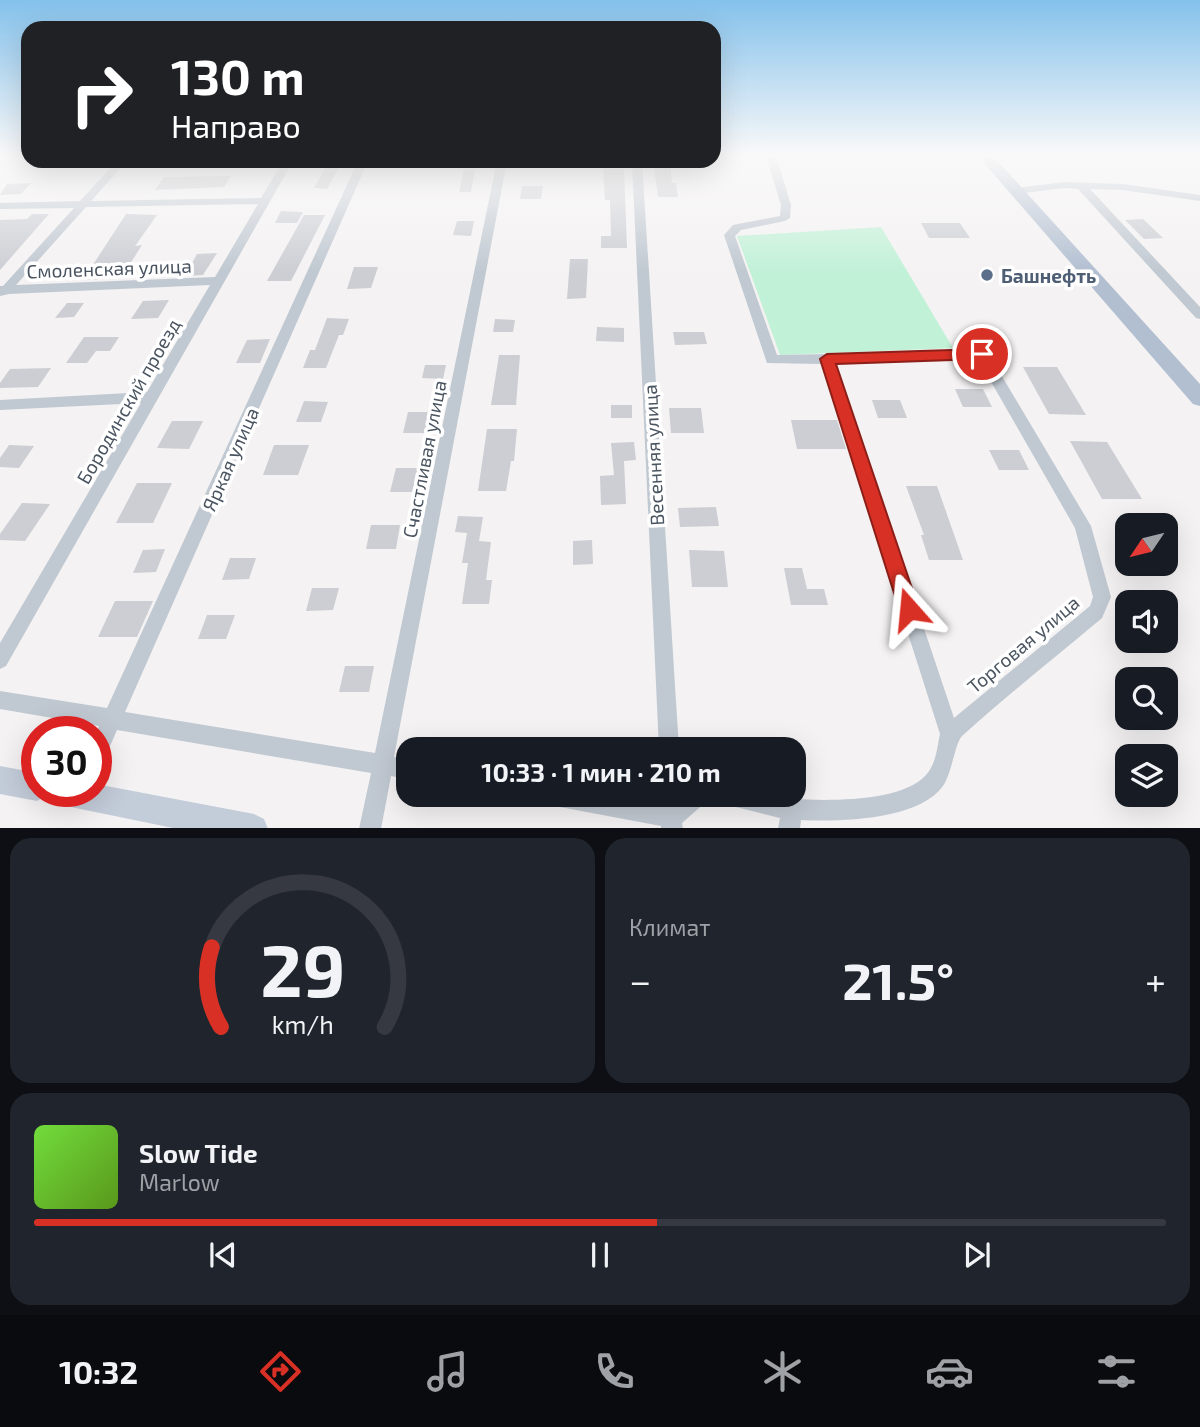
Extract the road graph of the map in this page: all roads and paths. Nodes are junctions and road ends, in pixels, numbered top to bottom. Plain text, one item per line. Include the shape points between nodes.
1 (92, 195) edge
2 (269, 195) edge
3 (348, 195) edge
4 (495, 195) edge
5 (638, 195) edge
6 (783, 195) edge
7 (1018, 195) edge
8 (1089, 195) edge
9 (1176, 195) edge
10 (1200, 198) edge
11 (265, 201) junction
12 (85, 202) junction
13 (0, 206) edge
14 (219, 281) junction
15 (2, 292) edge
16 (1200, 315) edge
17 (827, 359) junction
18 (154, 397) junction
19 (1200, 398) edge
20 (0, 405) edge
21 (0, 660) edge
22 (0, 700) edge
23 (114, 718) junction
24 (112, 722) edge
25 (950, 734) junction
26 (668, 737) edge
27 (384, 764) junction
28 (396, 766) edge
29 (0, 780) edge
30 (21, 784) edge
31 (112, 800) edge
32 (601, 807) edge
33 (687, 807) edge
34 (758, 807) edge
35 (790, 819) edge
36 (672, 823) edge
37 (254, 828) edge
38 (370, 828) edge

1 - 12 street
2 - 11 street, Бородинский проезд
3 - 23 street, Яркая улица
4 - 27 street, Счастливая улица
5 - 26 street, Весенняя улица
6 - 17 street via 785,218 737,227 729,235 772,360
7 - 19 main road
8 - 16 street
9 - 10 street
11 - 12 street
11 - 14 street, Бородинский проезд
12 - 13 street
12 - 15 street
14 - 15 street, Смоленская улица
14 - 18 street, Бородинский проезд
17 - 25 street
17 - 25 street, Торговая улица via 982,354 1083,526 1102,597 1096,612
18 - 20 street
18 - 21 street, Бородинский проезд
22 - 23 street
23 - 24 street, Яркая улица
23 - 27 street
25 - 35 street via 943,766 928,787 908,798
27 - 28 street
27 - 38 street, Счастливая улица
29 - 30 street
31 - 37 street
32 - 36 street
33 - 36 street
34 - 35 street

